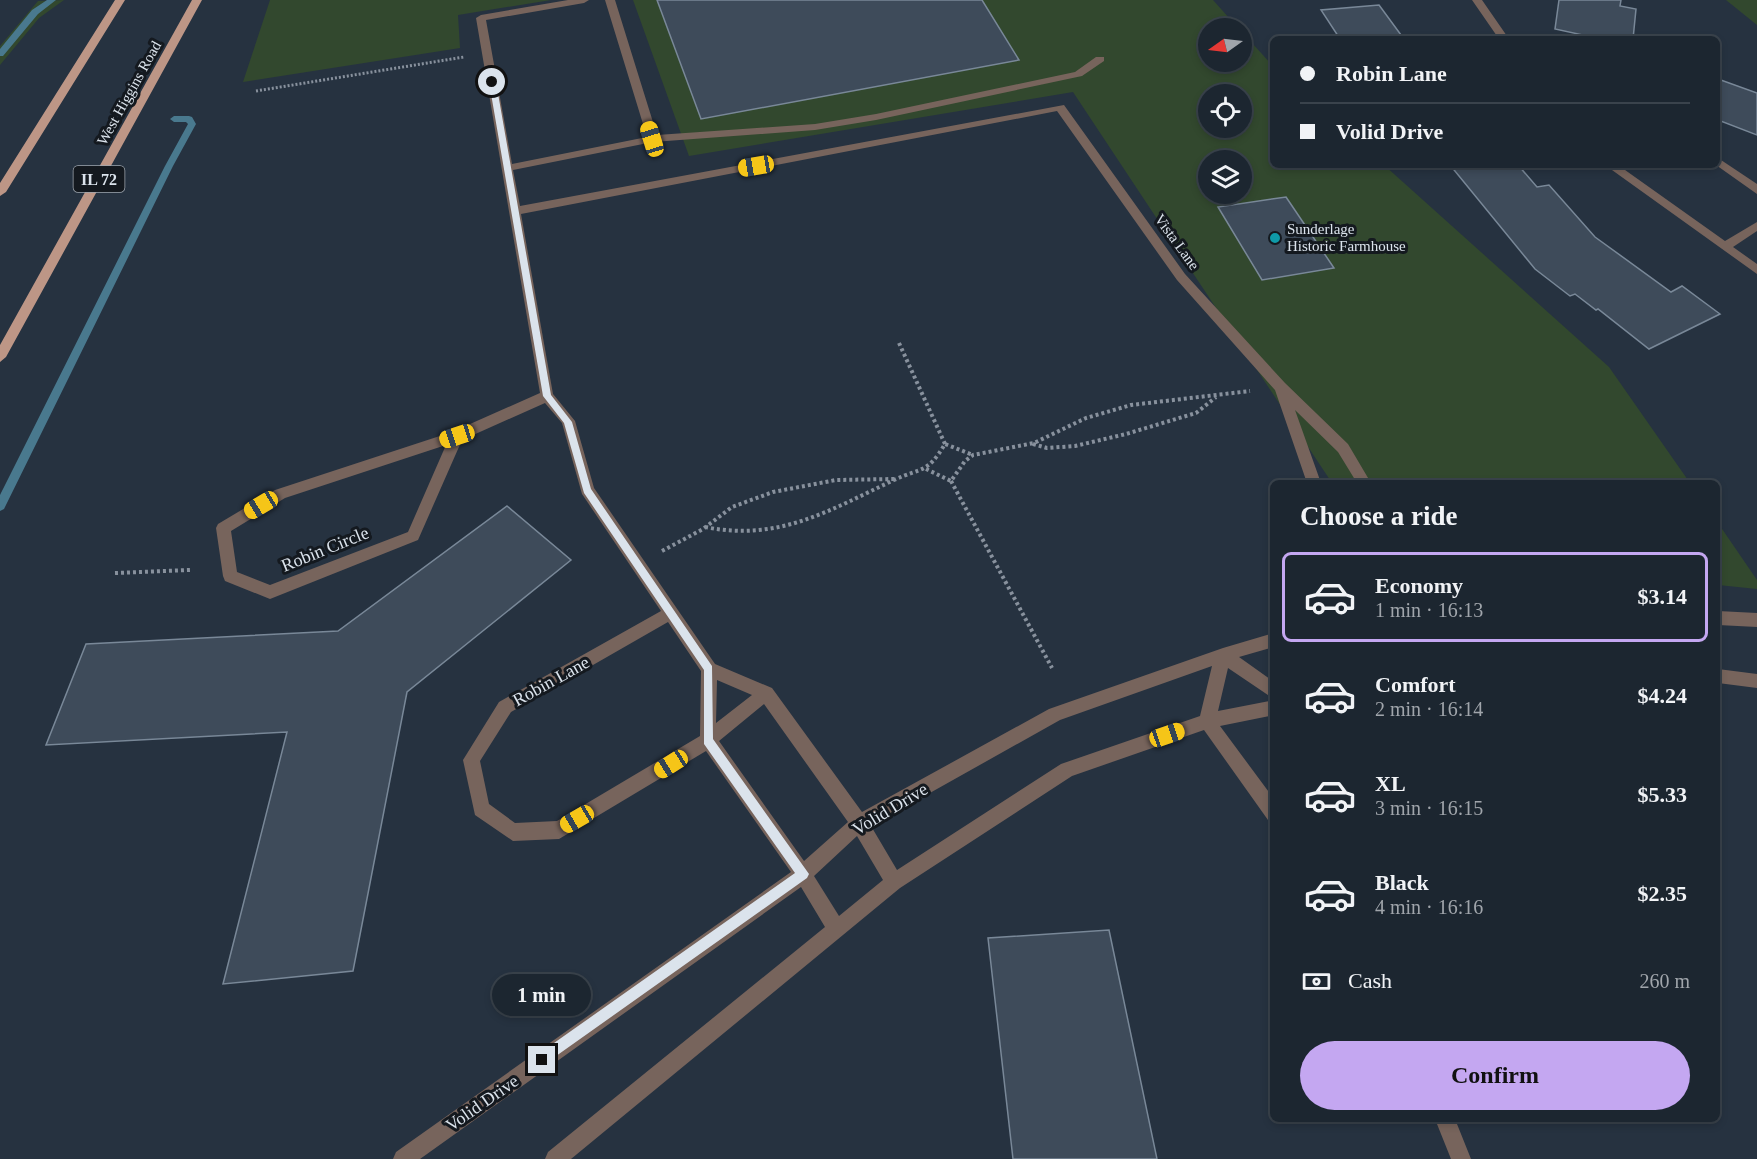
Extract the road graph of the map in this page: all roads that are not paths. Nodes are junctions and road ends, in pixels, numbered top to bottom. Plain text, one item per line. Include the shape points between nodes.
1 (120, 0) edge
2 (197, 0) edge
3 (584, 0) edge
4 (610, 0) edge
5 (1477, 0) edge
6 (1502, 36) edge
7 (1100, 59) dead end
8 (652, 139) junction
9 (1720, 162) edge
10 (507, 168) junction
11 (1615, 168) edge
12 (1757, 190) edge
13 (0, 192) edge
14 (515, 211) junction
15 (1757, 226) edge
16 (1725, 247) junction
17 (1757, 270) edge
18 (0, 357) edge
19 (1280, 387) junction
20 (547, 396) junction
21 (457, 436) junction
22 (1313, 480) edge
23 (1362, 480) edge
24 (671, 614) junction
25 (1720, 618) edge
26 (1757, 620) edge
27 (1270, 641) edge
28 (1223, 655) junction
29 (709, 669) junction
30 (1720, 676) edge
31 (1757, 681) edge
32 (1270, 689) edge
33 (766, 693) junction
34 (1270, 708) edge
35 (1207, 722) junction
36 (708, 740) junction
37 (1270, 809) edge
38 (859, 823) junction
39 (803, 874) junction
40 (894, 882) junction
41 (837, 930) junction
42 (1446, 1122) edge
43 (403, 1159) edge
44 (555, 1159) edge
45 (1461, 1159) edge

1 - 13 main road
2 - 18 main road, West Higgins Road / IL 72
3 - 10 street via 481,18
4 - 8 street
5 - 6 street
7 - 8 street via 1078,74 876,117 815,127
8 - 10 street
9 - 12 street
10 - 14 street
11 - 16 street
14 - 19 street, Vista Lane via 1060,107 1180,277
14 - 20 street
15 - 16 street
16 - 17 street
19 - 22 street, Vista Lane
19 - 23 street, Vista Lane via 1342,448
20 - 21 street, Robin Circle
20 - 24 street via 568,422 587,490
21 - 21 street, Robin Circle via 280,494 223,528 230,576 270,592 413,536
24 - 29 street
24 - 36 street, Robin Lane via 505,707 471,760 481,809 513,832 559,830
25 - 26 street
27 - 28 street, Volid Drive
28 - 32 street
28 - 35 street
28 - 38 street, Volid Drive via 1055,714
29 - 33 street
29 - 36 street
30 - 31 street
33 - 36 street, Robin Lane
33 - 38 street
34 - 35 street
35 - 37 street
35 - 40 street via 1067,770
36 - 39 street
38 - 39 street, Volid Drive
38 - 40 street
39 - 41 street
39 - 43 street, Volid Drive
40 - 41 street
41 - 44 street
42 - 45 street

